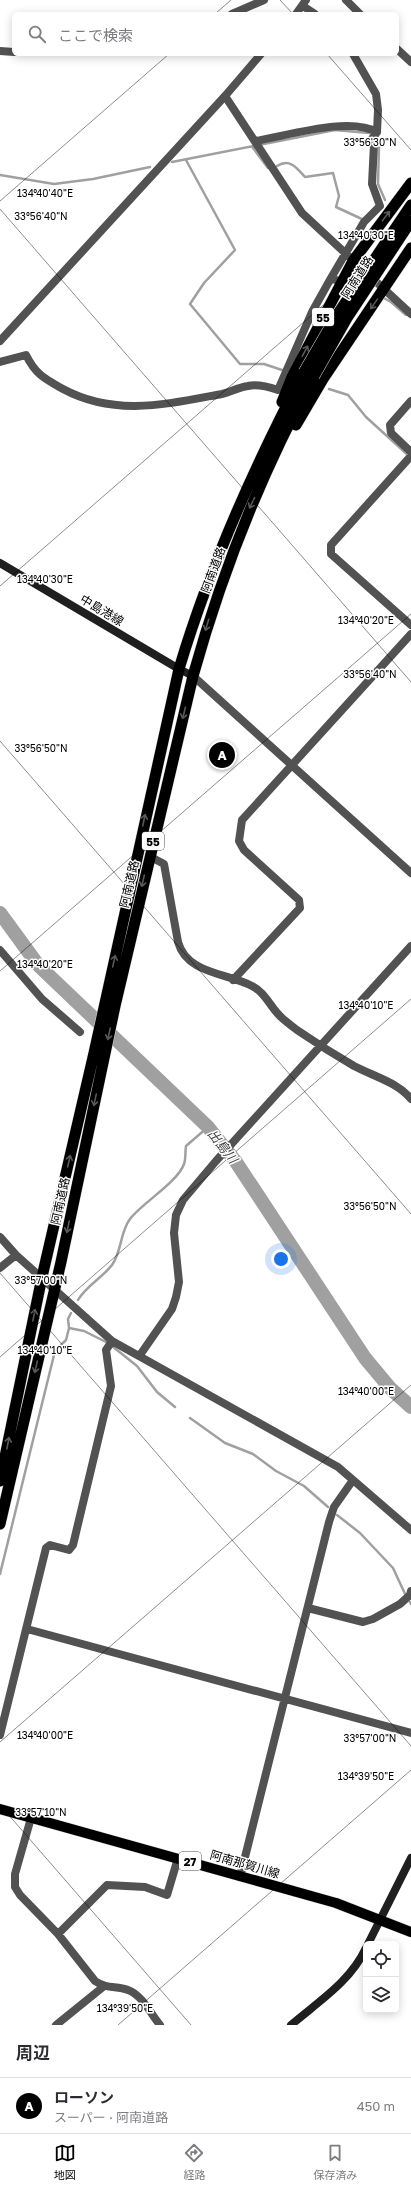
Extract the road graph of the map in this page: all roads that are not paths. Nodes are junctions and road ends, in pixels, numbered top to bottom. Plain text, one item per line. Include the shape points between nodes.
1 (264, 0) edge
2 (346, 0) edge
3 (305, 3) edge
4 (237, 12) edge
5 (298, 12) edge
6 (313, 12) edge
7 (358, 12) edge
8 (399, 51) edge
9 (0, 52) edge
10 (12, 52) edge
11 (260, 56) edge
12 (354, 56) edge
13 (411, 62) edge
14 (225, 96) junction
15 (375, 135) junction
16 (258, 144) junction
17 (411, 183) edge
18 (411, 205) edge
19 (411, 221) edge
20 (411, 248) edge
21 (344, 253) junction
22 (353, 260) junction
23 (336, 280) junction
24 (385, 289) junction
25 (411, 314) edge
26 (0, 341) edge
27 (0, 362) edge
28 (309, 374) junction
29 (411, 401) edge
30 (410, 455) edge
31 (257, 464) junction
32 (269, 468) junction
33 (0, 563) edge
34 (411, 625) edge
35 (411, 634) edge
36 (179, 669) junction
37 (193, 676) junction
38 (293, 765) junction
39 (149, 856) junction
40 (411, 873) edge
41 (411, 946) edge
42 (0, 950) edge
43 (233, 980) junction
44 (110, 1003) junction
45 (80, 1032) dead end
46 (321, 1045) junction
47 (411, 1099) edge
48 (0, 1238) edge
49 (16, 1255) junction
50 (0, 1268) edge
51 (42, 1277) junction
52 (54, 1290) junction
53 (112, 1341) junction
54 (140, 1355) junction
55 (353, 1480) junction
56 (0, 1481) edge
57 (0, 1524) edge
58 (411, 1530) edge
59 (410, 1594) edge
60 (308, 1608) junction
61 (27, 1629) junction
62 (284, 1699) junction
63 (411, 1733) edge
64 (0, 1735) edge
65 (0, 1809) edge
66 (31, 1818) junction
67 (178, 1858) junction
68 (411, 1858) edge
69 (240, 1876) junction
70 (378, 1920) junction
71 (411, 1932) edge
72 (58, 1934) junction
73 (369, 1941) edge
74 (363, 1953) edge
75 (103, 1987) junction
76 (56, 2025) edge
77 (160, 2025) edge
78 (291, 2025) edge

1 - 4 street
2 - 7 street
3 - 5 street
3 - 6 street
8 - 13 street
9 - 10 street
11 - 14 street
12 - 15 street via 376,94 378,110
14 - 16 street
14 - 26 street
15 - 16 street via 365,127 344,125
15 - 21 street via 372,184 380,206 365,220
16 - 21 street via 302,213
22 -> 17 highway, 55
18 - 28 highway, 阿南道路 / 55, bridge via 341,308
19 - 28 highway, 阿南道路 / 55, bridge
20 - 24 highway, 55
21 - 22 street
21 - 23 street
22 - 23 highway, 55
22 - 24 street
23 - 27 street via 312,312 278,390 249,386 224,394 126,407 102,404 76,396 33,369 26,355
31 -> 23 highway, 55 via 292,377
24 - 25 street
24 -> 32 highway, 55 via 323,379
28 - 31 highway, 阿南道路 / 55
28 - 32 highway, 阿南道路 / 55 via 298,406
29 - 30 street via 390,425 391,433
30 - 34 street via 331,545 331,554
31 - 36 highway, 阿南道路 / 55 via 195,616
32 -> 37 highway, 阿南道路 / 55 via 250,508 210,616
33 - 36 main road, 中島港線
35 - 38 street
36 - 37 main road, 中島港線
44 -> 36 highway, 阿南道路 / 55
37 - 38 street
37 -> 39 highway, 阿南道路 / 55
38 - 40 street
38 - 43 street via 242,820 239,841 244,850 299,900 300,908
39 - 43 street via 164,864 180,951 186,958 212,973
39 -> 44 highway, 阿南道路 / 55
41 - 46 street
42 - 45 street via 42,999
43 - 46 street via 252,986 264,994 280,1017
51 -> 44 highway, 阿南道路 / 55 via 94,1053
44 -> 52 highway, 阿南道路 / 55 via 103,1062
46 - 47 street via 354,1066 394,1085
46 - 54 street via 183,1200 176,1215 174,1233 179,1282 176,1296 172,1309
48 - 49 street
49 - 50 street
49 - 51 street
51 - 52 street
56 -> 51 highway, 阿南道路 / 55
52 - 53 street
52 -> 57 highway, 阿南道路 / 55
53 - 54 street
53 - 61 street via 106,1350 111,1386 73,1545 69,1550 50,1545 46,1548
54 - 55 street via 312,1451
55 - 58 street
55 - 60 street via 334,1507
59 - 60 street via 380,1615 363,1622
60 - 62 street
61 - 62 street
61 - 64 street
62 - 63 street
62 - 69 street
65 - 66 main road, 阿南那賀川線 / 27
66 - 67 main road, 阿南那賀川線 / 27
66 - 72 street via 14,1882 20,1895
67 - 69 main road, 阿南那賀川線 / 27
67 - 72 street via 167,1895 145,1887 107,1885
68 - 70 main road
69 - 70 main road, 阿南那賀川線 / 27 via 336,1903
70 - 71 main road, 阿南那賀川線 / 27
70 - 73 main road
72 - 75 street via 95,1981
74 - 78 main road via 340,1984
75 - 76 street
75 - 77 street via 128,1989 139,1997

